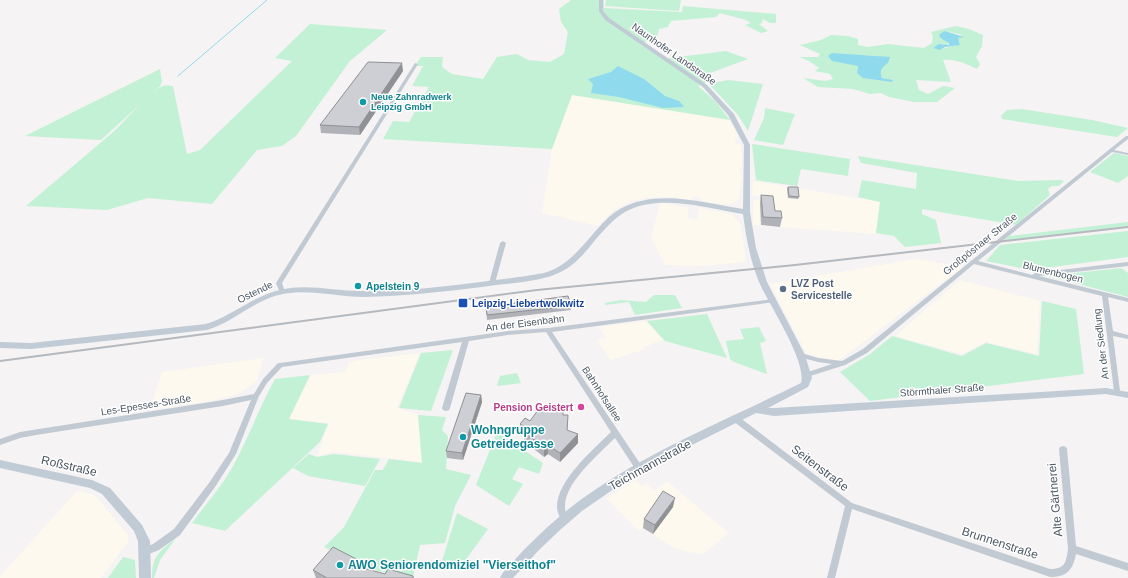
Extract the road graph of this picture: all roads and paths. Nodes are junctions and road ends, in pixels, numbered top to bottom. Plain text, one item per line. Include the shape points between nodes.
1 (601, 0) edge
2 (416, 64) dead end
3 (1128, 137) edge
4 (1111, 151) junction
5 (1128, 154) edge
6 (746, 212) junction
7 (503, 243) dead end
8 (973, 262) junction
9 (1125, 265) edge
10 (1128, 270) edge
11 (1032, 276) junction
12 (492, 282) junction
13 (282, 292) junction
14 (1105, 294) junction
15 (1128, 300) edge
16 (773, 301) junction
17 (548, 330) junction
18 (1111, 333) junction
19 (1128, 337) edge
20 (466, 340) junction
21 (0, 345) edge
22 (801, 355) junction
23 (843, 363) junction
24 (807, 375) junction
25 (1117, 392) junction
26 (1128, 395) edge
27 (256, 396) junction
28 (446, 408) dead end
29 (757, 410) junction
30 (736, 419) junction
31 (615, 433) junction
32 (0, 442) edge
33 (1063, 449) dead end
34 (0, 464) edge
35 (639, 468) junction
36 (849, 505) junction
37 (565, 520) junction
38 (1072, 549) junction
39 (144, 552) junction
40 (1128, 567) edge
41 (145, 578) edge
42 (506, 578) edge
43 (831, 578) edge

1 - 6 street, Naunhofer Landstraße via 601,11 608,19 701,83 732,114 747,145
2 - 13 street, Ostende via 279,283
3 - 4 street, Großpösnaer Straße
4 - 5 street
4 - 8 street, Großpösnaer Straße
6 - 12 street via 673,202 655,201 640,204 620,212 564,268 544,276
6 - 16 street, Naunhofer Landstraße via 752,248 763,282
7 - 12 street
8 - 11 street, Blumenbogen
8 - 23 street, Großpösnaer Straße via 865,351
9 - 10 street
9 - 11 street
11 - 14 street, Blumenbogen
12 - 13 street via 374,294 303,290
13 - 21 street, Ostende via 256,302 220,323 207,326 31,346
14 - 15 street, Blumenbogen
14 - 18 street, An der Siedlung
16 - 17 street, An der Eisenbahn
16 - 22 street, Naunhofer Landstraße
17 - 20 street, An der Eisenbahn
17 - 31 street, Bahnhofsallee
18 - 19 street
18 - 25 street, An der Siedlung
20 - 27 street, An der Eisenbahn via 280,365
20 - 28 street
22 - 23 street
22 - 24 street, Naunhofer Landstraße
23 - 24 street, Großpösnaer Straße
24 - 29 street, Teichmannstraße via 806,382 801,387
25 - 26 street, Störmthaler Straße
25 - 29 street, Störmthaler Straße via 1041,394 774,412
27 - 32 street, Les-Epesses-Straße via 36,432
27 - 39 street via 232,454 212,485 177,532
29 - 30 street, Teichmannstraße
30 - 35 street, Teichmannstraße
30 - 36 street, Seitenstraße
31 - 35 street, Bahnhofsallee
31 - 37 street via 569,481 560,504 560,511
33 - 38 street, Alte Gärtnerei
34 - 39 street, Roßstraße via 97,485 106,491 138,528 144,541
35 - 37 street, Teichmannstraße
36 - 38 street, Brunnenstraße via 1050,573 1059,573 1069,567
36 - 43 street, Seitenstraße
37 - 42 street, Teichmannstraße via 543,537
38 - 40 street
39 - 41 street

